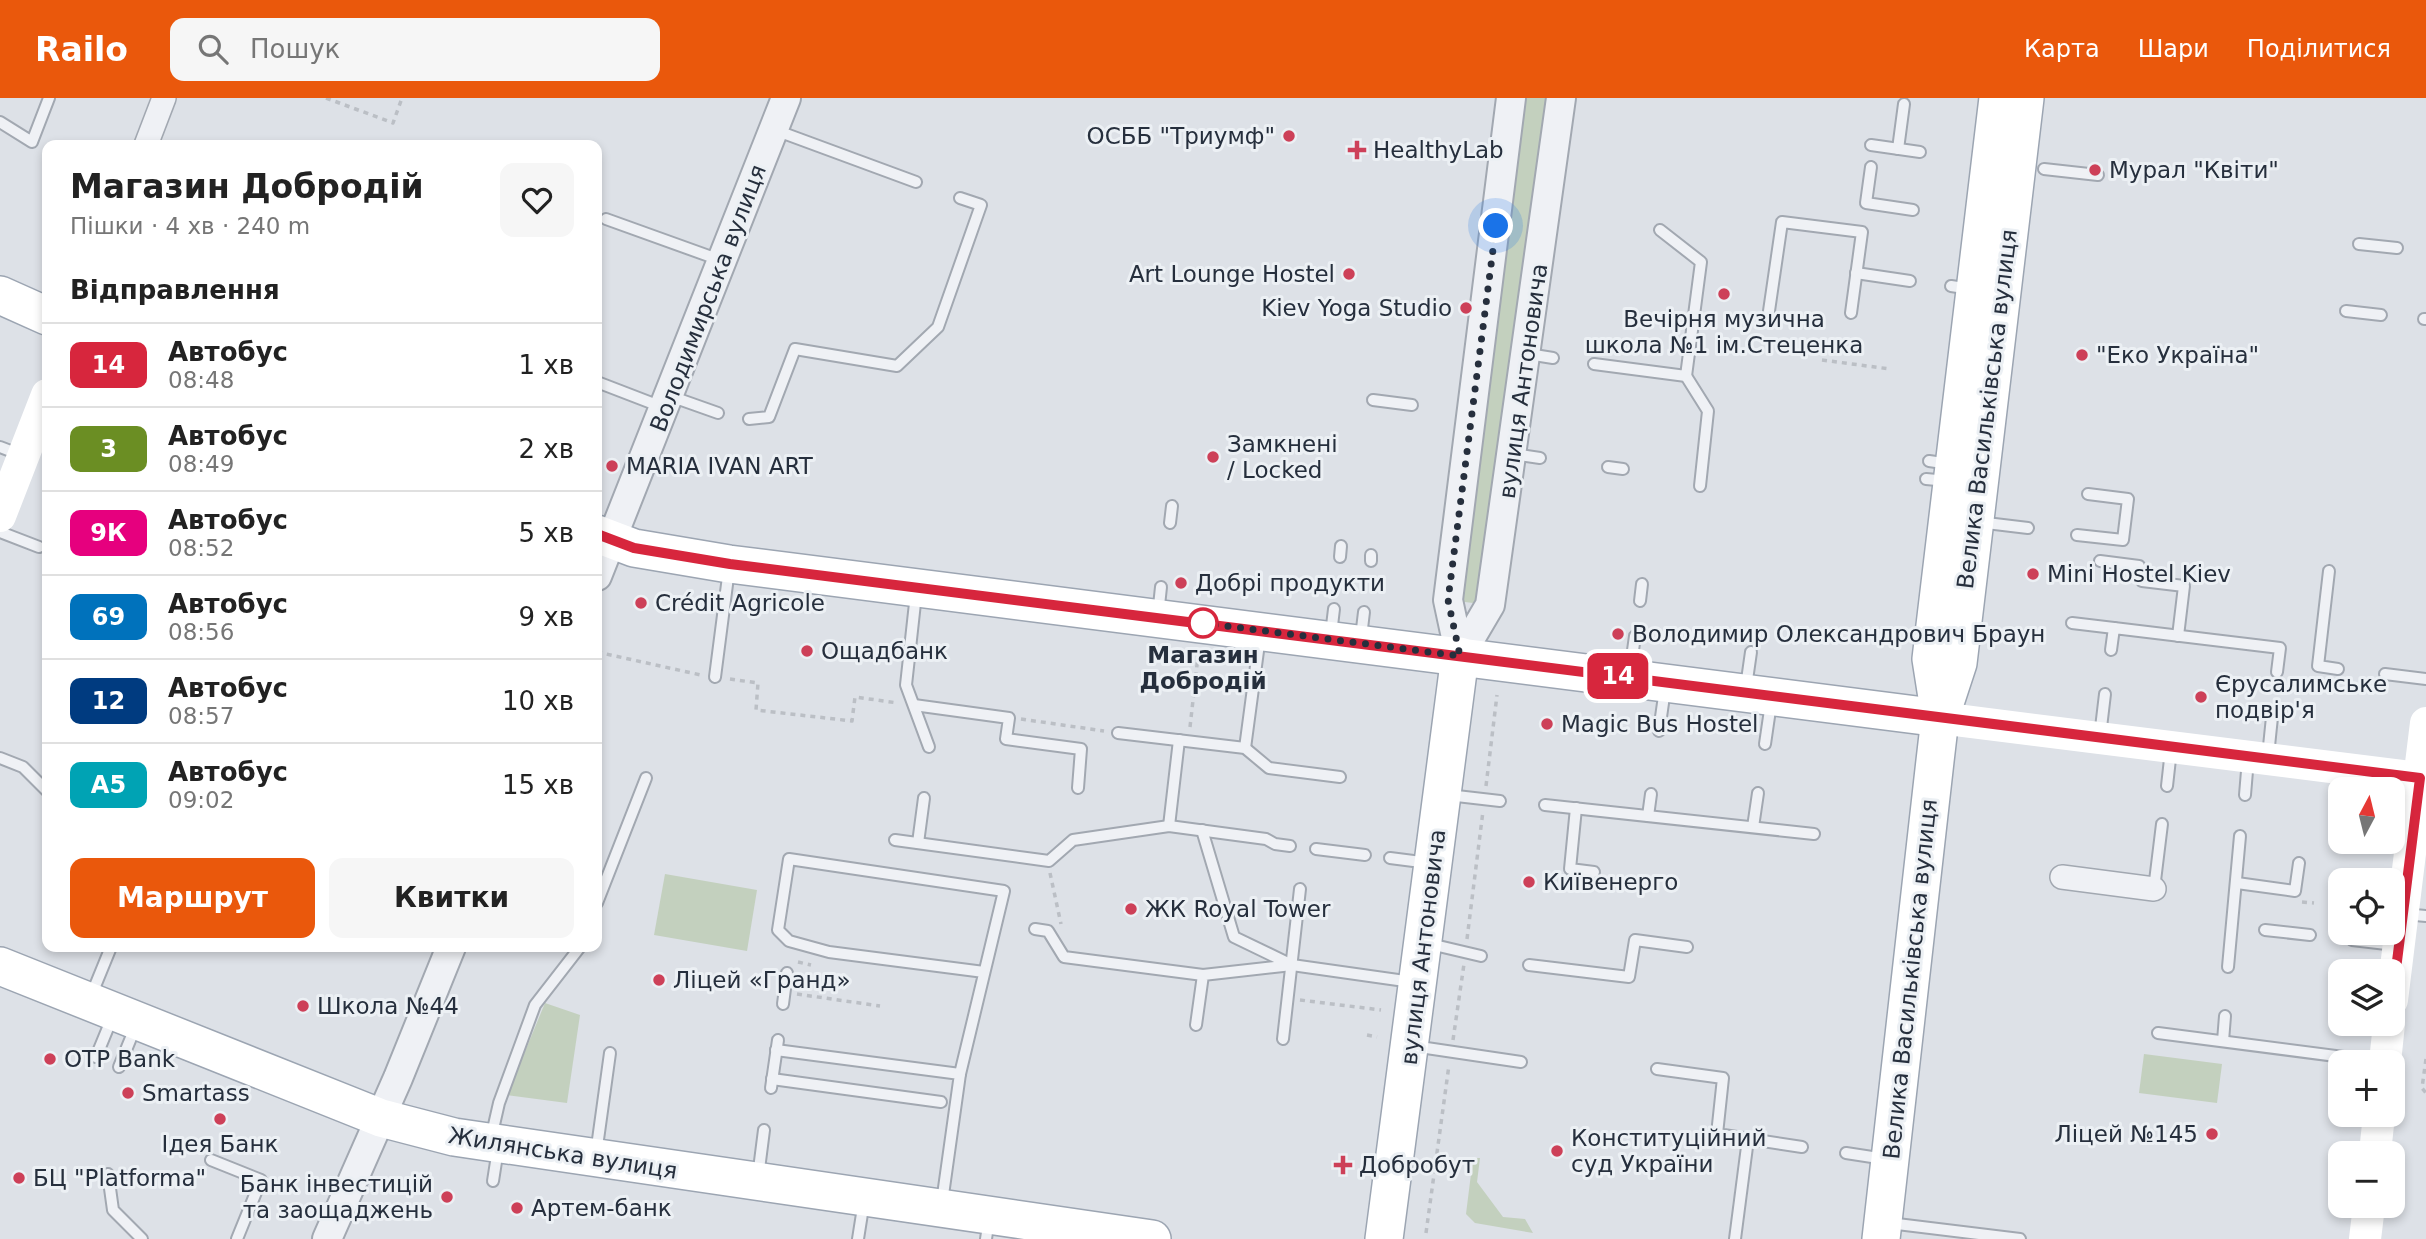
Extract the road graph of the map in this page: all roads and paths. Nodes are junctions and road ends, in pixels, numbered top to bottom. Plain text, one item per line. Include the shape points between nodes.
1 (49, 98) edge
2 (164, 98) edge
3 (326, 98) edge
4 (402, 98) edge
5 (786, 98) edge
6 (1511, 98) edge
7 (1561, 98) edge
8 (1998, 98) edge
9 (2025, 98) edge
10 (1904, 104) dead end
11 (0, 122) edge
12 (774, 129) junction
13 (148, 140) edge
14 (1871, 145) dead end
15 (1898, 149) junction
16 (1920, 152) dead end
17 (1871, 167) dead end
18 (2044, 169) dead end
19 (2098, 175) dead end
20 (916, 182) dead end
21 (960, 198) dead end
22 (1913, 210) dead end
23 (606, 219) dead end
24 (1660, 230) dead end
25 (2359, 244) dead end
26 (2397, 248) dead end
27 (722, 261) junction
28 (1856, 273) junction
29 (1910, 281) dead end
30 (0, 295) edge
31 (1769, 311) dead end
32 (2346, 311) dead end
33 (1851, 313) dead end
34 (42, 314) edge
35 (2381, 315) dead end
36 (1822, 360) dead end
37 (1594, 364) dead end
38 (1890, 369) dead end
39 (1686, 376) junction
40 (602, 383) edge
41 (1373, 400) dead end
42 (667, 402) junction
43 (1412, 405) dead end
44 (42, 407) edge
45 (718, 413) dead end
46 (749, 419) dead end
47 (26, 441) edge
48 (1513, 454) junction
49 (1540, 458) dead end
50 (1608, 467) dead end
51 (1623, 469) dead end
52 (1700, 486) dead end
53 (2088, 494) dead end
54 (1172, 506) dead end
55 (0, 516) edge
56 (1972, 522) junction
57 (1170, 523) dead end
58 (2028, 528) dead end
59 (0, 532) edge
60 (2077, 535) dead end
61 (605, 537) edge
62 (39, 547) dead end
63 (2100, 561) dead end
64 (730, 564) junction
65 (2329, 571) dead end
66 (1643, 584) dead end
67 (917, 587) junction
68 (1640, 601) dead end
69 (2071, 623) dead end
70 (2114, 628) junction
71 (1261, 631) junction
72 (1635, 636) dead end
73 (2178, 636) junction
74 (2111, 650) dead end
75 (1751, 652) dead end
76 (602, 653) edge
77 (1198, 656) dead end
78 (1460, 656) junction
79 (2338, 669) dead end
80 (2277, 672) dead end
81 (2385, 674) dead end
82 (715, 677) junction
83 (1630, 678) junction
84 (2426, 679) edge
85 (1666, 682) junction
86 (1758, 695) junction
87 (2105, 695) dead end
88 (914, 705) junction
89 (1192, 711) dead end
90 (2272, 717) dead end
91 (1009, 718) junction
92 (1940, 718) junction
93 (2426, 723) edge
94 (1659, 731) dead end
95 (1118, 733) joint
96 (2099, 738) junction
97 (1179, 740) junction
98 (1765, 744) dead end
99 (929, 747) dead end
100 (1245, 748) junction
101 (2172, 748) junction
102 (0, 758) edge
103 (2258, 758) junction
104 (1340, 777) dead end
105 (646, 778) dead end
106 (2423, 779) edge
107 (2167, 786) dead end
108 (42, 787) edge
109 (1078, 788) dead end
110 (1758, 793) dead end
111 (1442, 794) junction
112 (1651, 794) dead end
113 (2245, 795) dead end
114 (924, 798) dead end
115 (1500, 801) dead end
116 (1545, 805) dead end
117 (1576, 808) junction
118 (1648, 816) junction
119 (2162, 824) dead end
120 (1169, 826) junction
121 (1074, 827) dead end
122 (1754, 827) junction
123 (1202, 830) junction
124 (1814, 834) dead end
125 (2240, 836) dead end
126 (895, 840) dead end
127 (1073, 840) junction
128 (918, 843) junction
129 (1290, 846) dead end
130 (1316, 849) dead end
131 (1365, 855) dead end
132 (1390, 858) dead end
133 (2298, 863) dead end
134 (1434, 864) junction
135 (1594, 872) dead end
136 (2062, 877) dead end
137 (2237, 883) junction
138 (1051, 886) dead end
139 (1300, 889) dead end
140 (2154, 889) joint
141 (602, 891) edge
142 (2414, 915) edge
143 (1035, 929) dead end
144 (1063, 929) dead end
145 (2265, 930) dead end
146 (2310, 935) dead end
147 (1423, 942) junction
148 (2391, 945) edge
149 (2399, 946) junction
150 (1687, 947) dead end
151 (111, 952) edge
152 (449, 952) edge
153 (576, 952) edge
154 (1481, 956) dead end
155 (2397, 959) edge
156 (1292, 965) junction
157 (1529, 965) dead end
158 (0, 966) edge
159 (2228, 967) dead end
160 (984, 972) junction
161 (787, 973) dead end
162 (1203, 975) junction
163 (1418, 983) junction
164 (784, 998) joint
165 (1288, 998) junction
166 (880, 1006) dead end
167 (1381, 1010) dead end
168 (114, 1012) junction
169 (2225, 1016) dead end
170 (1196, 1025) dead end
171 (2158, 1033) dead end
172 (1367, 1035) dead end
173 (1283, 1039) dead end
174 (1394, 1041) junction
175 (2223, 1041) junction
176 (610, 1053) dead end
177 (2328, 1055) edge
178 (96, 1057) dead end
179 (2426, 1059) edge
180 (1521, 1062) dead end
181 (119, 1066) dead end
182 (1657, 1069) dead end
183 (960, 1074) junction
184 (2426, 1094) edge
185 (942, 1102) dead end
186 (381, 1118) junction
187 (764, 1130) dead end
188 (1748, 1139) junction
189 (1802, 1147) dead end
190 (1846, 1153) dead end
191 (494, 1157) junction
192 (211, 1160) dead end
193 (595, 1160) junction
194 (1890, 1160) junction
195 (108, 1174) dead end
196 (757, 1183) junction
197 (864, 1199) junction
198 (941, 1210) junction
199 (2368, 1218) edge
200 (988, 1228) edge
201 (1882, 1231) edge
202 (142, 1239) edge
203 (237, 1239) edge
204 (327, 1239) edge
205 (858, 1239) edge
206 (1152, 1239) edge
207 (1384, 1239) edge
208 (1735, 1239) edge
209 (2020, 1239) edge
210 (2365, 1239) edge

1 - 11 lane via 32,142
2 - 13 street
3 - 4 path via 393,123
5 - 12 street, Володимирська вулиця
6 - 78 street, вулиця Антоновича via 1466,412 1448,600
7 - 48 street, вулиця Антоновича via 1540,356
8 - 92 main road, Велика Васильківська вулиця via 1963,287 1940,471 1931,659
9 - 56 main road, Велика Васильківська вулиця
10 - 15 lane
12 - 20 lane
12 - 27 street, Володимирська вулиця
14 - 15 lane
15 - 16 lane
17 - 22 lane via 1866,203
18 - 19 lane
21 - 46 lane via 981,205 938,327 897,366 795,349 769,417
23 - 27 lane
24 - 39 lane via 1701,262
25 - 26 lane
27 - 42 street, Володимирська вулиця
28 - 29 lane
28 - 31 lane via 1862,232 1782,222
28 - 33 lane
30 - 34 main road
32 - 35 lane
36 - 38 path
37 - 39 lane
39 - 52 lane via 1708,411
40 - 42 lane
41 - 43 lane
42 - 45 lane
42 - 61 street, Володимирська вулиця
44 - 47 main road
47 - 55 main road
48 - 49 lane
48 - 78 street, вулиця Антоновича via 1490,605
50 - 51 lane
53 - 60 lane via 2128,499 2123,540
54 - 57 lane
56 - 58 lane
56 - 92 main road, Велика Васильківська вулиця via 1958,663
59 - 62 lane
61 - 64 main road via 634,548
63 - 73 lane via 2139,566 2142,581 2184,586
64 - 67 main road
64 - 82 lane
65 - 79 lane via 2318,666
66 - 68 lane
67 - 71 main road via 1159,602
67 - 88 lane via 906,685
69 - 70 lane
70 - 73 lane
70 - 74 lane
71 - 78 main road via 1347,626
71 - 100 lane
72 - 83 lane
73 - 80 lane via 2280,648
75 - 86 lane
76 - 82 path
77 - 89 path
78 - 83 main road
78 - 111 main road, вулиця Антоновича
81 - 84 lane
82 - 88 path via 758,683 756,710 852,721 855,697
83 - 85 main road
85 - 86 main road
85 - 94 lane
86 - 92 main road
86 - 98 lane
87 - 96 lane
88 - 91 lane
88 - 99 lane
90 - 103 lane
91 - 95 path
91 - 109 lane via 1006,738 1081,749
92 - 96 main road
92 - 194 main road, Велика Васильківська вулиця
93 - 106 main road
95 - 97 lane
96 - 101 main road
97 - 100 lane
97 - 120 lane
100 - 104 lane via 1269,768
101 - 103 main road
101 - 107 lane
102 - 108 lane via 23,767
103 - 106 main road
103 - 113 lane
105 - 141 lane
106 - 142 main road
110 - 122 lane
111 - 115 lane
111 - 134 main road, вулиця Антоновича
112 - 118 lane
114 - 128 lane
116 - 117 lane
117 - 118 lane
117 - 135 lane via 1570,869
118 - 122 lane
119 - 140 lane
120 - 123 lane
120 - 127 lane
121 - 127 lane
122 - 124 lane
123 - 129 lane
123 - 156 lane via 1234,937
125 - 137 lane
126 - 128 lane
127 - 128 lane via 1049,860
130 - 131 lane
132 - 134 lane
133 - 137 lane via 2295,891
134 - 147 main road, вулиця Антоновича
136 - 140 street
137 - 159 lane
138 - 144 path
139 - 156 lane
142 - 149 main road
143 - 162 lane via 1048,930 1064,957
145 - 146 lane
147 - 154 lane
147 - 163 main road, вулиця Антоновича
148 - 149 lane
149 - 155 main road
150 - 157 lane via 1635,940 1629,977
151 - 168 lane
152 - 186 street
153 - 191 lane via 536,1005 499,1103
156 - 162 lane
156 - 163 lane
156 - 165 lane
158 - 168 main road, Жилянська вулиця
160 - 160 lane via 1004,891 789,859 778,930 789,941 829,951
160 - 183 lane
161 - 164 lane
162 - 170 lane
163 - 174 main road, вулиця Антоновича
164 - 166 path
165 - 167 path
165 - 173 lane
168 - 178 lane
168 - 181 lane
168 - 186 main road, Жилянська вулиця
169 - 175 lane
171 - 175 lane
172 - 174 path
174 - 180 lane
174 - 207 main road, вулиця Антоновича
175 - 177 lane
176 - 193 lane
179 - 184 path via 2422,1088
182 - 188 lane via 1723,1079 1717,1134
183 - 185 lane via 777,1045 771,1084
183 - 198 lane
186 - 191 main road, Жилянська вулиця
186 - 204 street
187 - 196 lane
188 - 189 lane
188 - 208 lane
190 - 194 lane
191 - 193 main road, Жилянська вулиця
192 - 203 lane via 261,1180
193 - 196 main road, Жилянська вулиця
194 - 201 main road, Велика Васильківська вулиця
195 - 202 lane via 113,1210
196 - 197 main road, Жилянська вулиця
197 - 198 main road, Жилянська вулиця
197 - 205 lane
198 - 200 main road, Жилянська вулиця
199 - 210 main road
200 - 206 main road, Жилянська вулиця
201 - 209 lane

